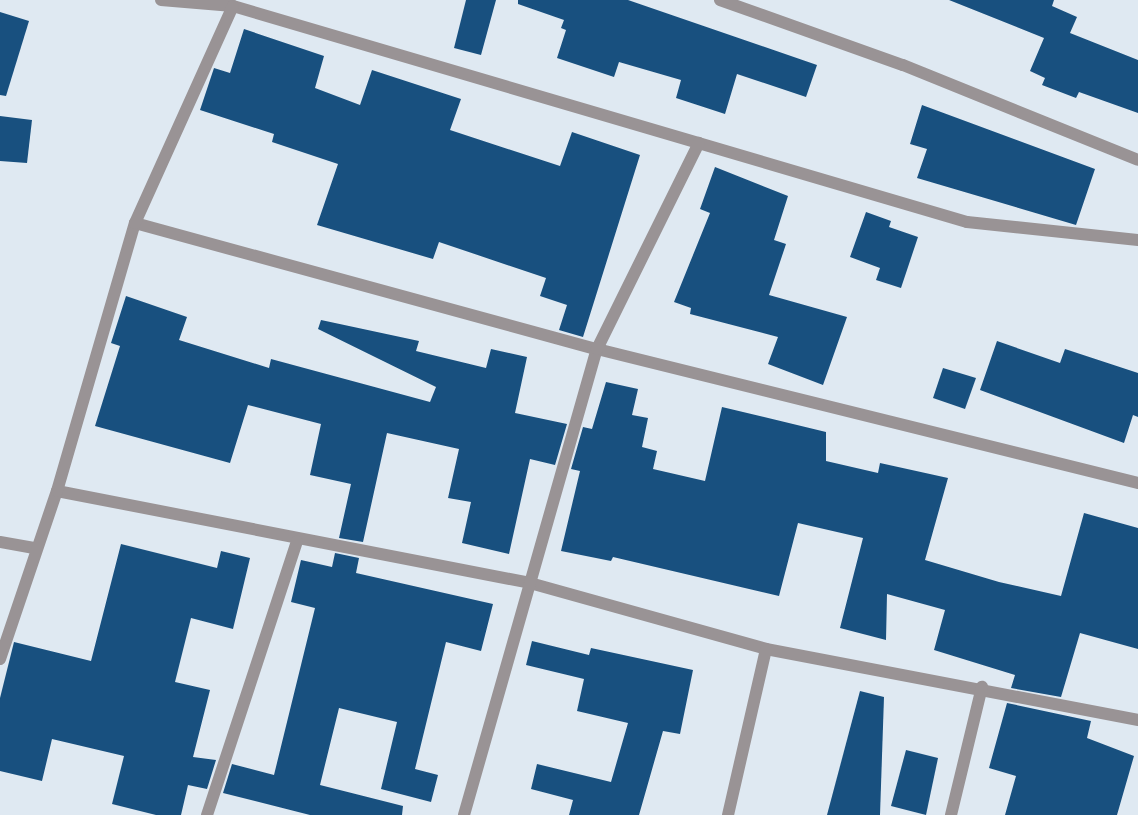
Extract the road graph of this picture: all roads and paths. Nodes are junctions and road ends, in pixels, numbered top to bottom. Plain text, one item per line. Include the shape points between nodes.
1 (161, 0) edge
2 (720, 0) edge
3 (233, 6) junction
4 (699, 143) junction
5 (1138, 160) edge
6 (135, 223) junction
7 (1138, 240) edge
8 (597, 348) junction
9 (1138, 483) edge
10 (57, 491) junction
11 (297, 541) junction
12 (0, 542) edge
13 (35, 548) junction
14 (530, 583) junction
15 (766, 649) junction
16 (0, 660) edge
17 (982, 687) junction
18 (1138, 720) edge
19 (207, 815) edge
20 (464, 815) edge
21 (728, 815) edge
22 (951, 815) edge

1 - 3 street
2 - 5 street via 903,65
3 - 4 street
3 - 6 street
4 - 7 street via 967,222
4 - 8 street
6 - 8 street
6 - 10 street
8 - 9 street
8 - 14 street
10 - 11 street
10 - 13 street
11 - 14 street
11 - 19 street
12 - 13 street
13 - 16 street
14 - 15 street
14 - 20 street
15 - 17 street
15 - 21 street
17 - 18 street
17 - 22 street

